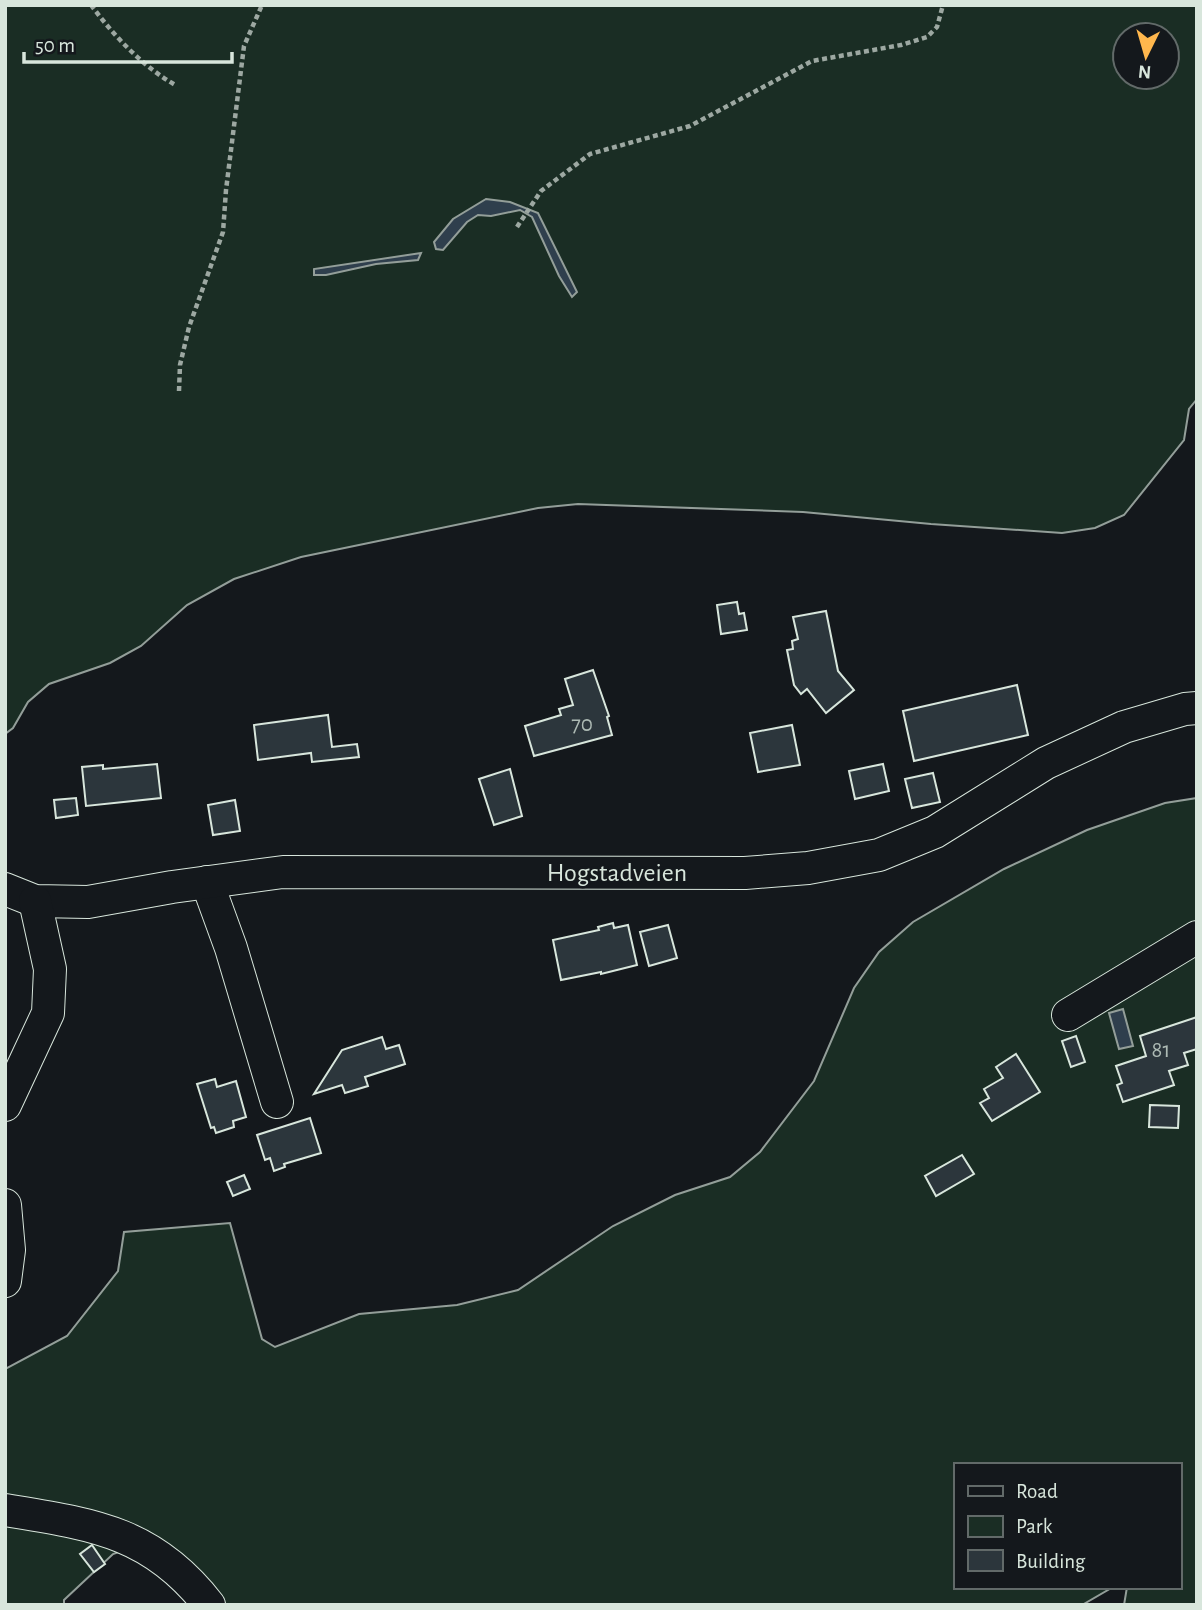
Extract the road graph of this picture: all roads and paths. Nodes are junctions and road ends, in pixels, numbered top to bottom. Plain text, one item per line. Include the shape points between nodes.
1 (91, 5) edge
2 (262, 5) edge
3 (943, 5) edge
4 (177, 86) dead end
5 (517, 227) dead end
6 (179, 391) dead end
7 (1197, 708) edge
8 (207, 882) junction
9 (5, 889) edge
10 (35, 901) junction
11 (1197, 937) edge
12 (1068, 1015) dead end
13 (277, 1102) dead end
14 (5, 1105) edge
15 (5, 1205) edge
16 (5, 1282) edge
17 (5, 1510) edge
18 (209, 1605) edge

1 - 4 path via 110,31
2 - 6 path via 244,46 223,232 189,327
3 - 5 path via 937,27 927,37 813,61 690,126 590,154 541,191
7 - 8 street, Hogstadveien via 1124,727 1068,752 924,837 879,855 808,868 745,873 283,872
8 - 10 street, Hogstadveien via 88,902
8 - 13 street
9 - 10 street, Hogstadveien
10 - 14 street via 50,970 48,1013
11 - 12 street
15 - 16 street via 9,1250
17 - 18 street via 111,1531 139,1543 173,1566

